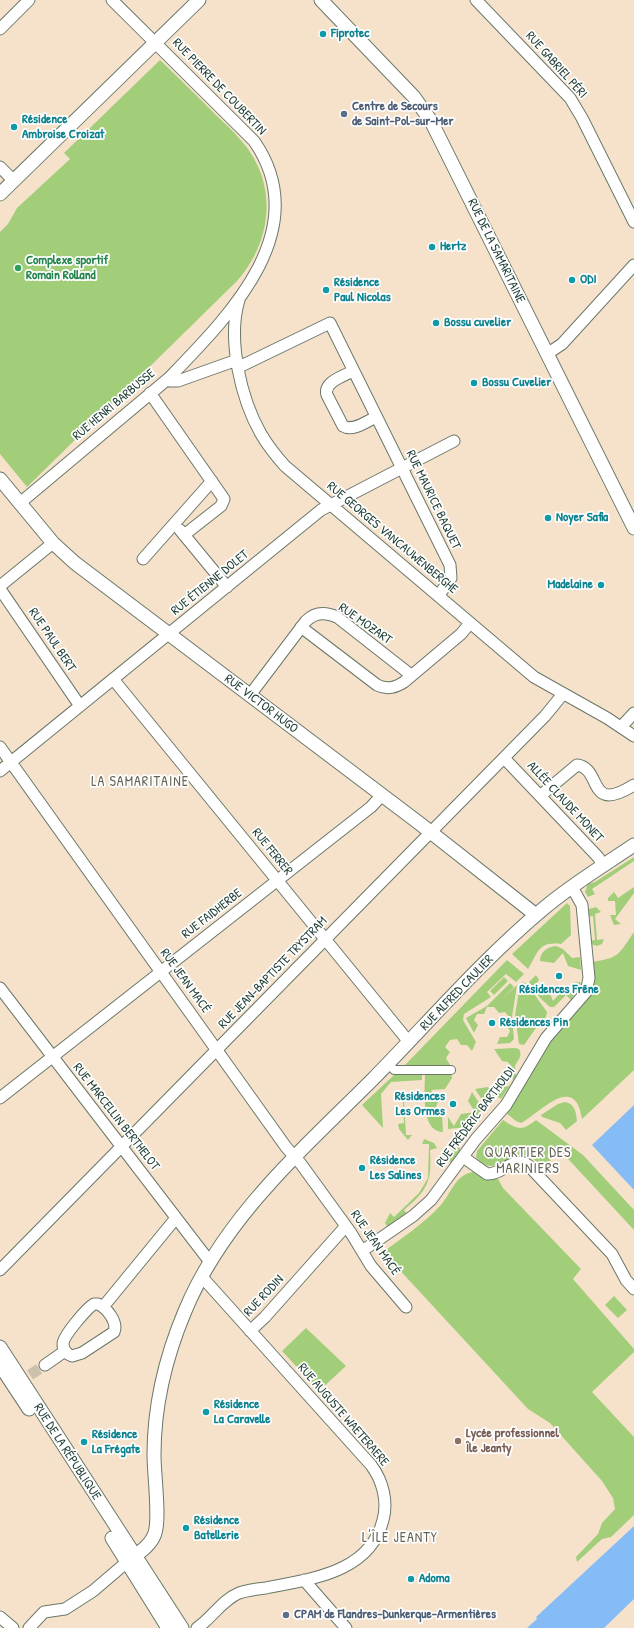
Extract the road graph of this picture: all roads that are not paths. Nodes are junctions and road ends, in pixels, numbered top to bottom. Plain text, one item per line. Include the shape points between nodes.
1 (30, 0) edge
2 (112, 0) edge
3 (199, 0) edge
4 (321, 0) edge
5 (476, 0) edge
6 (0, 29) edge
7 (156, 42) junction
8 (0, 167) edge
9 (14, 180) junction
10 (0, 194) edge
11 (634, 222) edge
12 (634, 265) edge
13 (242, 294) junction
14 (330, 323) joint
15 (547, 354) junction
16 (238, 364) junction
17 (353, 371) junction
18 (169, 378) junction
19 (150, 394) junction
20 (376, 416) junction
21 (454, 441) dead end
22 (402, 468) junction
23 (0, 479) edge
24 (212, 481) junction
25 (20, 503) junction
26 (329, 505) junction
27 (175, 523) junction
28 (634, 528) edge
29 (184, 535) junction
30 (53, 543) junction
31 (143, 559) dead end
32 (0, 587) edge
33 (227, 587) junction
34 (439, 595) junction
35 (470, 623) junction
36 (301, 627) junction
37 (169, 634) junction
38 (412, 675) junction
39 (113, 679) junction
40 (564, 694) junction
41 (250, 695) junction
42 (80, 706) junction
43 (634, 713) edge
44 (621, 727) junction
45 (634, 736) edge
46 (0, 747) edge
47 (504, 758) junction
48 (11, 762) junction
49 (0, 771) edge
50 (634, 785) edge
51 (382, 795) junction
52 (540, 796) junction
53 (430, 832) junction
54 (634, 845) edge
55 (603, 865) junction
56 (277, 880) junction
57 (572, 887) junction
58 (536, 915) junction
59 (325, 939) junction
60 (161, 972) junction
61 (0, 988) edge
62 (408, 1042) junction
63 (217, 1050) junction
64 (52, 1057) junction
65 (388, 1063) junction
66 (451, 1070) dead end
67 (0, 1098) edge
68 (122, 1147) junction
69 (463, 1157) junction
70 (295, 1158) junction
71 (176, 1218) junction
72 (346, 1226) junction
73 (362, 1251) junction
74 (210, 1262) junction
75 (0, 1270) edge
76 (202, 1277) junction
77 (634, 1289) edge
78 (103, 1307) junction
79 (406, 1307) dead end
80 (250, 1331) junction
81 (0, 1347) edge
82 (65, 1351) junction
83 (0, 1365) edge
84 (45, 1365) tunnel mouth
85 (131, 1559) junction
86 (304, 1580) junction
87 (0, 1617) edge
88 (13, 1628) edge
89 (29, 1628) edge
90 (168, 1628) edge
91 (182, 1628) edge
92 (197, 1628) edge
93 (346, 1628) edge

1 - 6 street
2 - 7 street, RUE PIERRE DE COUBERTIN
3 - 7 street
4 - 15 street, RUE DE LA SAMARITAINE via 424,108
5 - 11 street, RUE GABRIEL PÉRI via 570,98
7 - 9 street
7 - 13 street, RUE PIERRE DE COUBERTIN via 250,135 264,157 271,176 276,205 271,239
8 - 9 street
9 - 10 street
12 - 15 street via 565,341
13 - 16 street, RUE GEORGES VANCAUWENBERGHE via 235,320
13 - 18 street, RUE PIERRE DE COUBERTIN
14 - 16 street, RUE HENRI BARBUSSE
14 - 17 street, RUE MAURICE BAQUET
15 - 28 street, RUE DE LA SAMARITAINE
16 - 18 street, RUE HENRI BARBUSSE via 178,381 170,381
16 - 26 street, RUE GEORGES VANCAUWENBERGHE via 250,411 264,439 290,471
17 - 20 street, RUE MAURICE BAQUET
17 - 20 street via 329,385 326,389 327,395 346,427 353,428
18 - 19 street, RUE HENRI BARBUSSE
19 - 24 street
19 - 25 street, RUE HENRI BARBUSSE
20 - 22 street, RUE MAURICE BAQUET
21 - 22 street, RUE ÉTIENNE DOLET
22 - 26 street, RUE ÉTIENNE DOLET
22 - 34 street, RUE MAURICE BAQUET via 451,567 450,580
23 - 25 street, RUE VICTOR HUGO
24 - 27 street
24 - 29 street via 224,499 223,504
25 - 30 street, RUE VICTOR HUGO
26 - 33 street, RUE ÉTIENNE DOLET
26 - 34 street, RUE GEORGES VANCAUWENBERGHE
27 - 29 street
27 - 31 street
29 - 33 street
30 - 32 street
30 - 37 street, RUE VICTOR HUGO via 75,563
32 - 42 street, RUE PAUL BERT
33 - 37 street, RUE ÉTIENNE DOLET
34 - 35 street, RUE GEORGES VANCAUWENBERGHE
35 - 38 street via 461,634
35 - 40 street, RUE GEORGES VANCAUWENBERGHE via 534,677
36 - 38 street via 380,687 395,687
36 - 38 street, RUE MOZART via 315,615 334,616
36 - 41 street, RUE MOZART
37 - 39 street, RUE ÉTIENNE DOLET
37 - 41 street, RUE VICTOR HUGO
39 - 42 street, RUE ÉTIENNE DOLET
39 - 56 street, RUE FERRER
40 - 44 street, RUE GEORGES VANCAUWENBERGHE
40 - 47 street, RUE JEAN-BAPTISTE TRYSTRAM
41 - 51 street, RUE VICTOR HUGO
42 - 48 street, RUE ÉTIENNE DOLET
43 - 44 street
44 - 45 street, RUE GEORGES VANCAUWENBERGHE
46 - 48 street, RUE JEAN MACÉ
47 - 52 street, ALLÉE CLAUDE MONET
47 - 53 street, RUE JEAN-BAPTISTE TRYSTRAM
48 - 49 street, RUE ÉTIENNE DOLET
48 - 60 street, RUE JEAN MACÉ
50 - 52 street via 618,795 607,795 597,788 586,770 577,765
51 - 53 street, RUE VICTOR HUGO
51 - 56 street, RUE FAIDHERBE
52 - 55 street, ALLÉE CLAUDE MONET
53 - 58 street, RUE VICTOR HUGO
53 - 59 street, RUE JEAN-BAPTISTE TRYSTRAM
54 - 55 street, RUE ALFRED CAULIER
55 - 57 street, RUE ALFRED CAULIER
56 - 59 street, RUE FERRER
56 - 60 street, RUE FAIDHERBE
57 - 58 street, RUE ALFRED CAULIER
57 - 69 street, RUE FRÉDÉRIC BARTHOLDI via 582,905 589,978 587,989 546,1038 506,1105
58 - 62 street, RUE ALFRED CAULIER
59 - 62 street, RUE FERRER
59 - 63 street, RUE JEAN-BAPTISTE TRYSTRAM
60 - 63 street, RUE JEAN MACÉ
60 - 64 street, RUE FAIDHERBE
61 - 64 street, RUE MARCELLIN BERTHELOT
62 - 65 street, RUE ALFRED CAULIER
63 - 68 street, RUE JEAN-BAPTISTE TRYSTRAM
63 - 70 street, RUE JEAN MACÉ
64 - 67 street, RUE FAIDHERBE
64 - 68 street, RUE MARCELLIN BERTHELOT
65 - 66 street via 394,1070
65 - 70 street, RUE ALFRED CAULIER
68 - 71 street, RUE MARCELLIN BERTHELOT
68 - 75 street, RUE JEAN-BAPTISTE TRYSTRAM
69 - 73 street, RUE FRÉDÉRIC BARTHOLDI via 421,1210
69 - 77 street via 487,1174 499,1172 516,1162 528,1165 612,1254
70 - 72 street, RUE JEAN MACÉ
70 - 74 street, RUE ALFRED CAULIER via 244,1212
71 - 74 street, RUE MARCELLIN BERTHELOT
71 - 78 street
72 - 73 street, RUE JEAN MACÉ
72 - 80 street, RUE RODIN
73 - 79 street, RUE JEAN MACÉ via 374,1270
74 - 76 street, RUE ALFRED CAULIER
76 - 80 street, RUE RODIN
76 - 85 street, RUE ALFRED CAULIER via 178,1327 159,1403 154,1453 156,1532 147,1546
78 - 82 street via 94,1304 86,1310 65,1338
78 - 82 street via 115,1324 112,1334 78,1356 72,1356
80 - 86 street, RUE AUGUSTE WAETERAERE via 367,1460 377,1474 382,1488 385,1504 383,1519 369,1547 356,1560 339,1570
81 - 85 street, RUE DE LA RÉPUBLIQUE via 26,1378
82 - 84 street
83 - 85 street, RUE DE LA RÉPUBLIQUE
85 - 89 street via 90,1594 64,1610 44,1612
85 - 90 street
85 - 91 street
86 - 92 street, RUE AUGUSTE WAETERAERE via 238,1594
86 - 93 street
87 - 88 street

